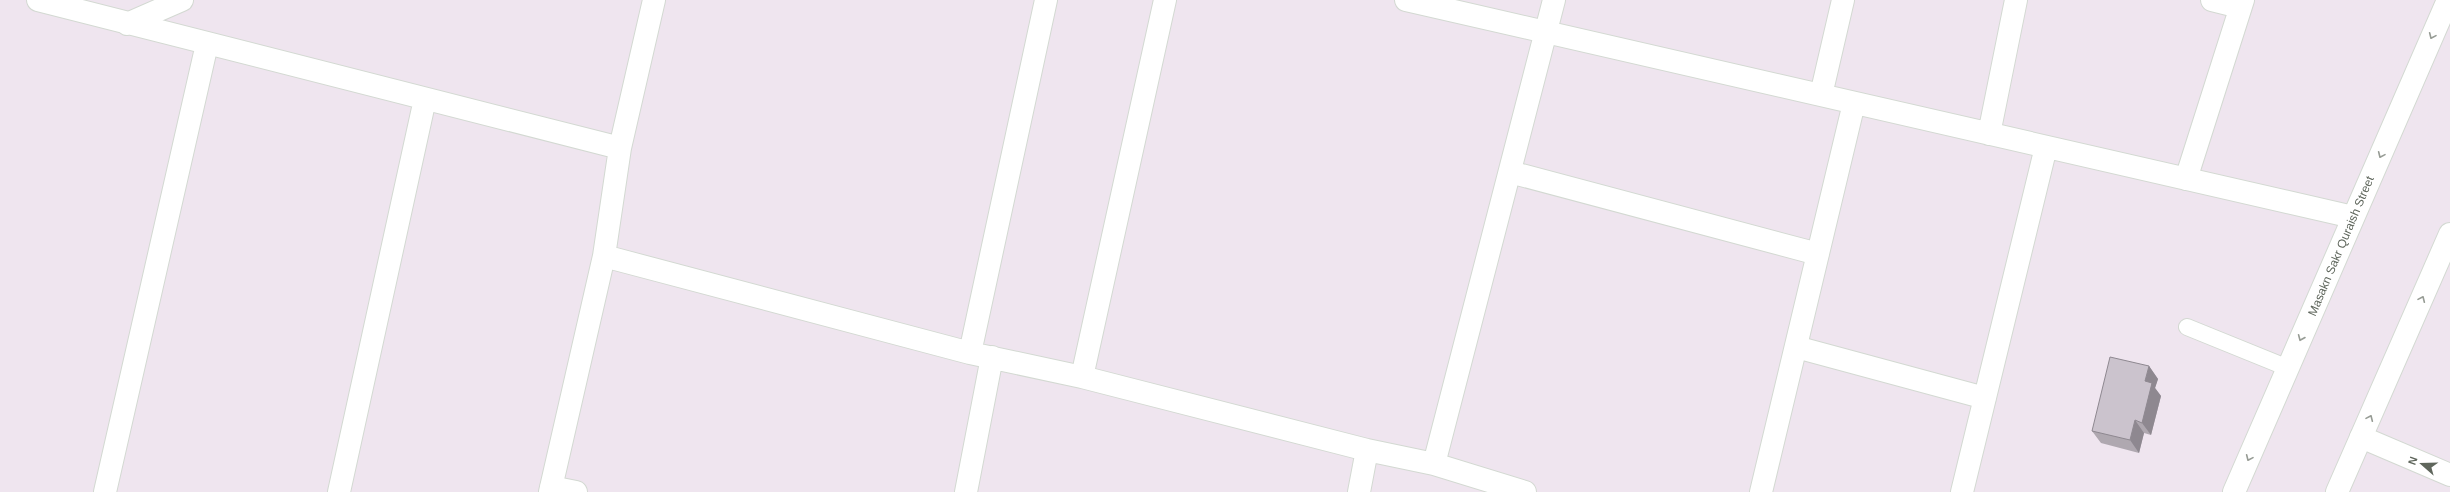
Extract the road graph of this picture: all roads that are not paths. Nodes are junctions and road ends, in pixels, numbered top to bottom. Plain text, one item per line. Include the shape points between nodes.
1 (38, 0) edge
2 (182, 0) edge
3 (654, 0) edge
4 (1046, 0) edge
5 (1165, 0) edge
6 (1406, 0) edge
7 (1554, 0) edge
8 (1843, 0) edge
9 (2016, 0) edge
10 (2212, 0) edge
11 (2448, 0) edge
12 (2241, 3) edge
13 (128, 24) junction
14 (1546, 32) junction
15 (207, 44) junction
16 (1821, 95) junction
17 (425, 99) junction
18 (1854, 103) junction
19 (1989, 134) junction
20 (2046, 147) junction
21 (620, 148) junction
22 (1510, 172) junction
23 (2186, 179) junction
24 (2353, 217) junction
25 (2450, 234) edge
26 (1818, 254) junction
27 (604, 256) junction
28 (2187, 327) dead end
29 (1796, 347) junction
30 (970, 353) junction
31 (992, 357) junction
32 (2288, 368) junction
33 (1082, 377) junction
34 (1985, 398) junction
35 (2361, 437) junction
36 (1367, 450) junction
37 (1434, 464) junction
38 (2450, 475) edge
39 (550, 489) edge
40 (105, 492) edge
41 (339, 492) edge
42 (576, 492) edge
43 (966, 492) edge
44 (1359, 492) edge
45 (1526, 492) edge
46 (1761, 492) edge
47 (1962, 492) edge
48 (2234, 492) edge
49 (2337, 492) edge

1 - 13 street
2 - 13 street
3 - 21 street
4 - 30 street
5 - 33 street
6 - 14 street
7 - 14 street
8 - 16 street
9 - 19 street
10 - 12 street
11 -> 24 street, Masakn Sakr Quraish Street
12 - 23 street
13 - 15 street
14 - 16 street
14 - 22 street
15 - 17 street
15 - 40 street
16 - 18 street
17 - 21 street
17 - 41 street
18 - 19 street
18 - 26 street
19 - 20 street
20 - 23 street
20 - 34 street
21 - 27 street
22 - 26 street
22 - 37 street
23 - 24 street
24 -> 32 street, Masakn Sakr Quraish Street
35 -> 25 street
26 - 29 street
27 - 30 street
27 - 39 street
28 - 32 lane
29 - 34 street
29 - 46 street
30 - 31 street
31 - 33 street
31 - 43 street
32 -> 48 street, Masakn Sakr Quraish Street
33 - 36 street
34 - 47 street
35 - 38 street
35 - 49 street
36 - 37 street
36 - 44 street
37 - 45 street
39 - 42 street

